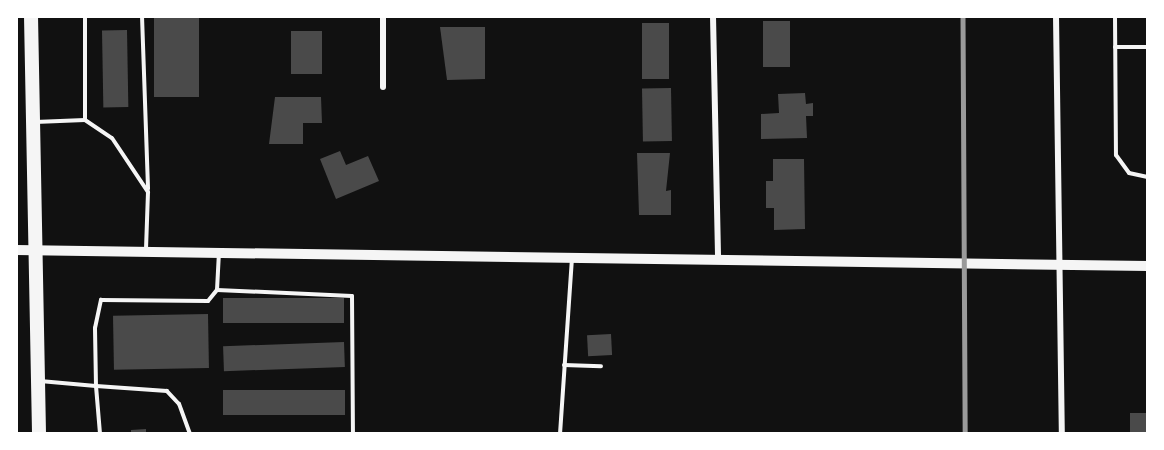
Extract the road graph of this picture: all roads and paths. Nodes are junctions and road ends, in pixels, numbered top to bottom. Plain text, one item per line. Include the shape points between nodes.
1 (31, 16) edge
2 (85, 16) edge
3 (142, 16) edge
4 (383, 16) edge
5 (713, 16) edge
6 (1056, 16) edge
7 (1115, 16) edge
8 (1148, 46) edge
9 (1115, 47) junction
10 (383, 87) dead end
11 (85, 120) junction
12 (34, 122) junction
13 (1148, 177) edge
14 (148, 192) junction
15 (16, 250) edge
16 (36, 250) junction
17 (146, 251) junction
18 (220, 254) junction
19 (573, 258) junction
20 (718, 261) junction
21 (1058, 266) junction
22 (1148, 266) edge
23 (217, 290) junction
24 (564, 365) junction
25 (601, 366) dead end
26 (38, 381) junction
27 (96, 386) junction
28 (39, 434) edge
29 (100, 434) edge
30 (190, 434) edge
31 (353, 434) edge
32 (560, 434) edge
33 (1062, 434) edge

1 - 12 highway
2 - 11 lane
3 - 14 lane
4 - 10 street
5 - 20 street
6 - 21 street
7 - 9 lane
8 - 9 lane
9 - 13 lane via 1116,155 1129,173
11 - 12 lane
11 - 14 lane via 112,138
12 - 16 highway
14 - 17 lane
15 - 16 street
16 - 17 street
16 - 26 highway
17 - 18 street
18 - 19 street
18 - 23 lane
19 - 20 street
19 - 24 lane
20 - 21 street
21 - 22 street
21 - 33 street
23 - 27 lane via 208,301 101,300 95,328
23 - 31 lane via 352,296
24 - 25 lane
24 - 32 lane
26 - 27 lane
26 - 28 highway
27 - 29 lane
27 - 30 lane via 167,391 179,404

